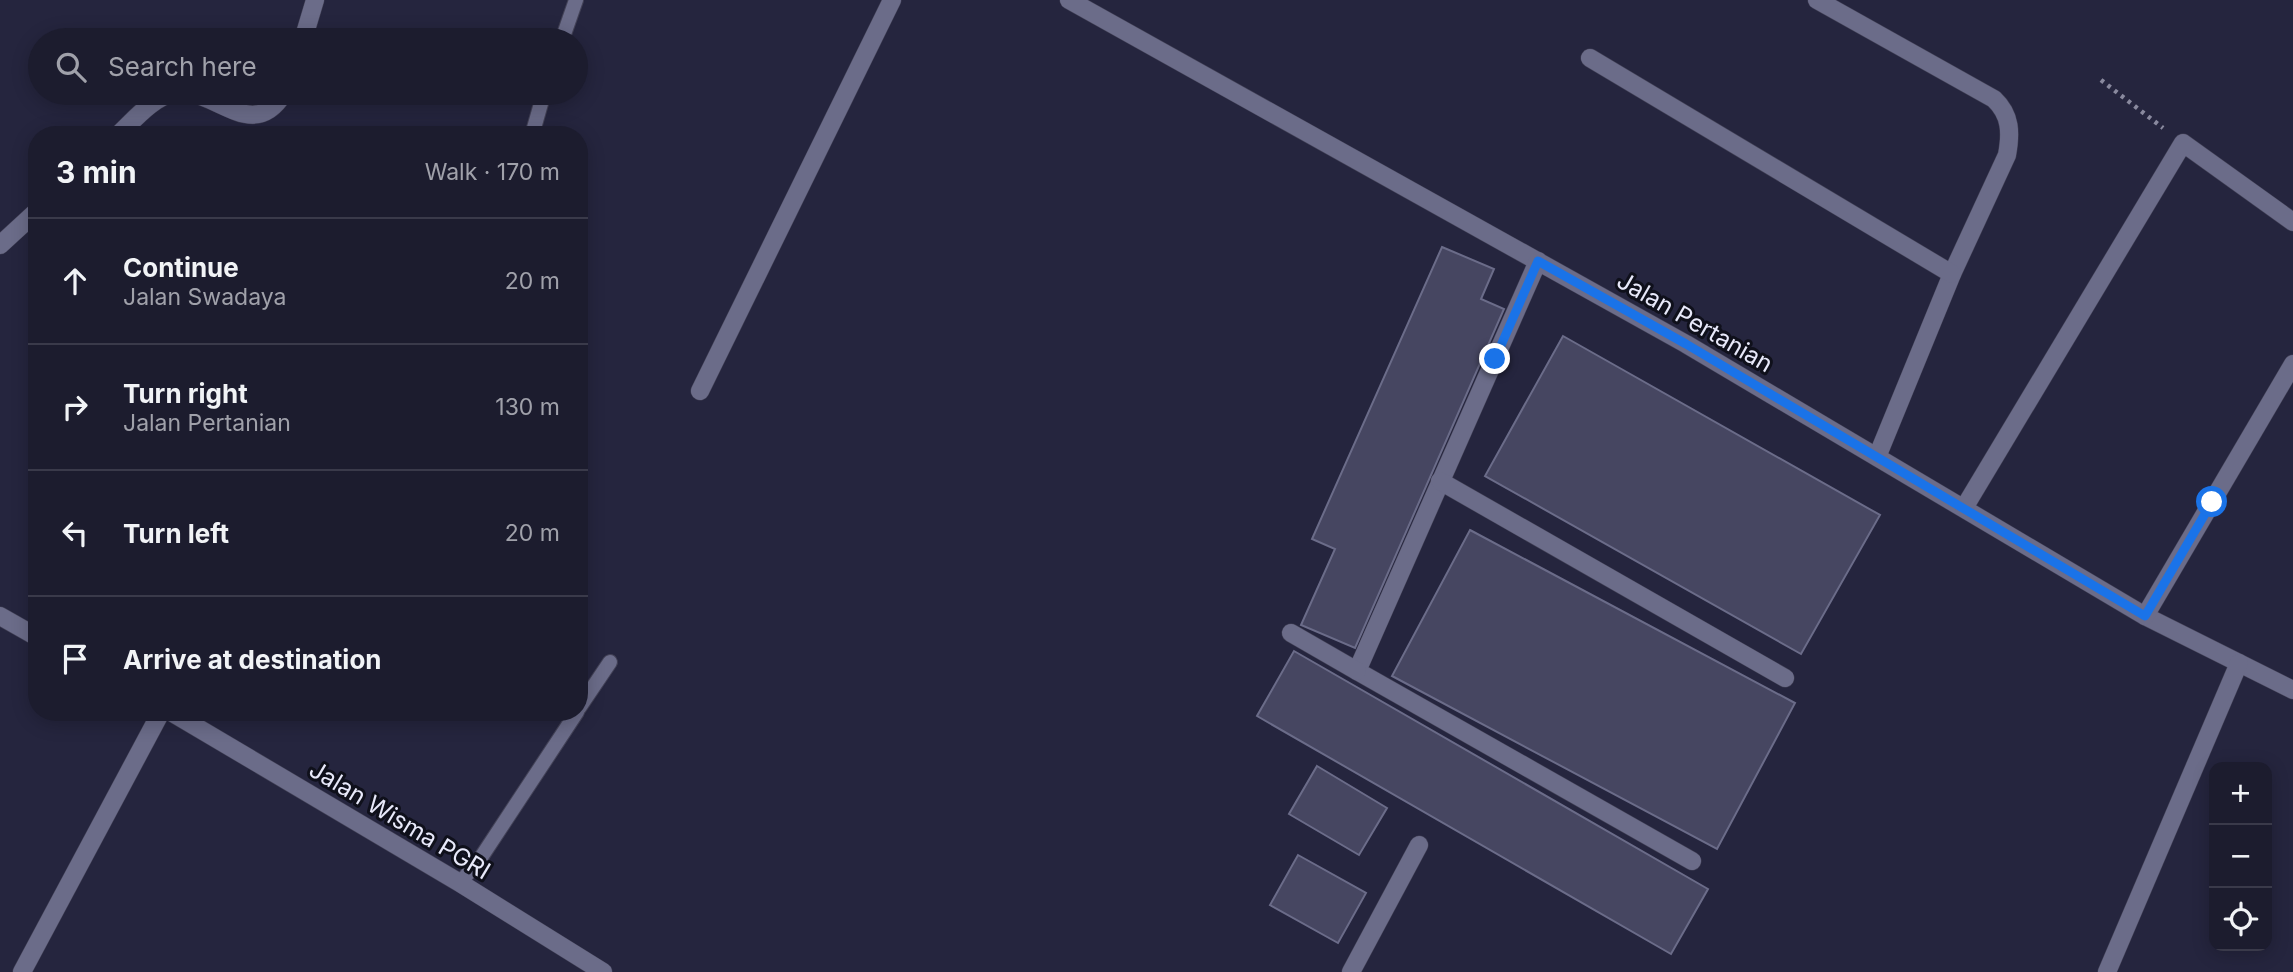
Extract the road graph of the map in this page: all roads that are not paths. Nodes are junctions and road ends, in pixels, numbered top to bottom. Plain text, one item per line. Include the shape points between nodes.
1 (314, 0) edge
2 (576, 0) edge
3 (892, 0) edge
4 (1069, 0) edge
5 (1817, 0) edge
6 (306, 28) edge
7 (566, 28) edge
8 (1590, 58) dead end
9 (151, 105) edge
10 (221, 105) edge
11 (274, 105) edge
12 (541, 105) edge
13 (128, 126) edge
14 (535, 126) edge
15 (28, 219) edge
16 (2293, 222) edge
17 (0, 245) edge
18 (1538, 261) junction
19 (1952, 274) junction
20 (2293, 363) edge
21 (700, 391) dead end
22 (1877, 457) junction
23 (1440, 481) junction
24 (1964, 508) junction
25 (0, 616) edge
26 (2145, 616) junction
27 (28, 631) edge
28 (1291, 633) dead end
29 (610, 662) dead end
30 (2239, 663) junction
31 (1357, 671) junction
32 (1785, 678) dead end
33 (2293, 690) edge
34 (588, 695) edge
35 (156, 721) edge
36 (186, 721) edge
37 (571, 721) edge
38 (1419, 845) dead end
39 (1692, 861) dead end
40 (460, 883) junction
41 (22, 972) edge
42 (603, 972) edge
43 (1351, 972) edge
44 (2107, 972) edge

1 - 6 street
2 - 7 lane
3 - 21 street
4 - 18 street, Jalan Pertanian
5 - 19 street via 1994,99 2009,121 2007,155
8 - 19 street
9 - 13 street
10 - 11 street via 249,115 269,111
12 - 14 lane
15 - 17 street
16 - 24 street via 2183,143
18 - 22 street, Jalan Pertanian
18 - 23 street
19 - 22 street
20 - 26 street
22 - 24 street, Jalan Pertanian
23 - 31 street
23 - 32 street
24 - 26 street, Jalan Pertanian
25 - 27 street
26 - 30 street, Jalan Pertanian
28 - 31 street
29 - 34 lane
30 - 33 street, Jalan Pertanian
30 - 44 street
31 - 39 street
35 - 41 street
36 - 40 street, Jalan Wisma PGRI
37 - 40 lane
38 - 43 street
40 - 42 street, Jalan Wisma PGRI

